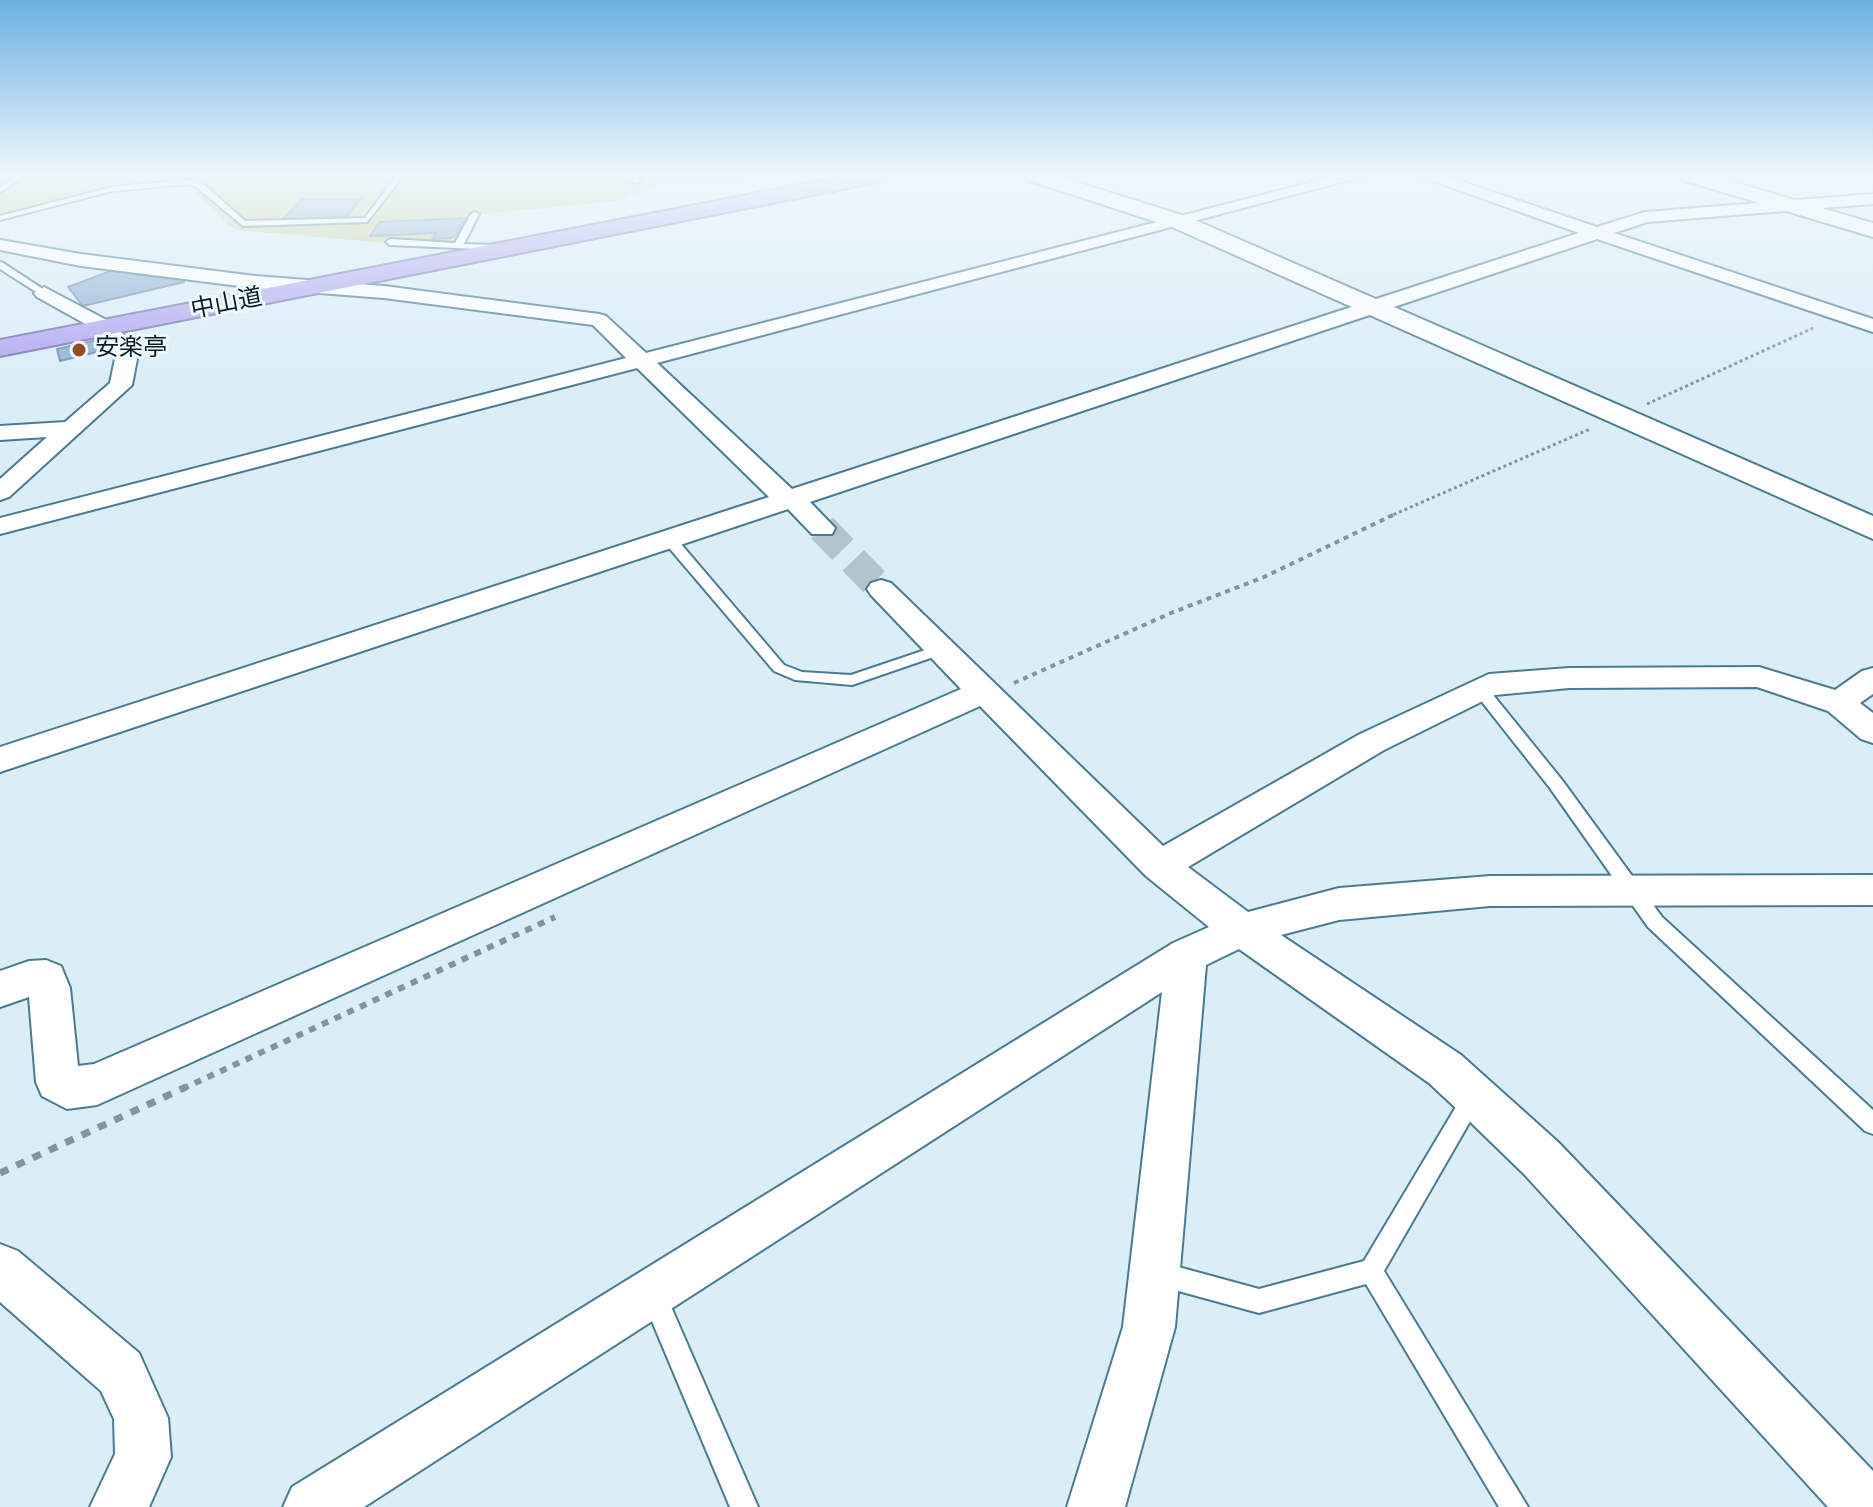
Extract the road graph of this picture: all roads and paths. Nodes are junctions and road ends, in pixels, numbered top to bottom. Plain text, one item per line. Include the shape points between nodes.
1 (464, 246) edge
2 (525, 246) edge
3 (1085, 246) edge
4 (1235, 246) edge
5 (1556, 246) edge
6 (1635, 246) edge
7 (2, 249) edge
8 (512, 249) junction
9 (0, 265) edge
10 (328, 287) junction
11 (44, 293) joint
12 (1374, 308) junction
13 (1841, 315) junction
14 (1873, 326) edge
15 (107, 328) junction
16 (0, 348) edge
17 (643, 360) junction
18 (1619, 417) junction
19 (71, 429) junction
20 (0, 433) edge
21 (0, 492) edge
22 (792, 499) junction
23 (0, 526) edge
24 (822, 528) tunnel mouth
25 (1873, 529) edge
26 (670, 540) junction
27 (881, 589) tunnel mouth
28 (943, 649) junction
29 (1873, 678) edge
30 (1480, 689) junction
31 (983, 692) junction
32 (1839, 703) junction
33 (1873, 731) edge
34 (0, 760) edge
35 (1159, 866) junction
36 (1873, 890) edge
37 (1633, 892) junction
38 (560, 915) dead end
39 (1242, 930) junction
40 (1187, 955) junction
41 (0, 989) edge
42 (1474, 1095) junction
43 (1873, 1124) edge
44 (0, 1173) edge
45 (0, 1269) edge
46 (1371, 1271) junction
47 (1155, 1273) junction
48 (652, 1292) junction
49 (119, 1507) edge
50 (312, 1507) edge
51 (744, 1507) edge
52 (1096, 1507) edge
53 (1514, 1507) edge
54 (1867, 1507) edge

1 - 8 lane
2 - 8 highway, 中山道
3 - 17 street
4 - 12 street
5 - 12 street
6 - 13 street
7 - 10 street
8 - 10 highway, 中山道
9 - 11 lane
10 - 15 highway, 中山道
10 - 17 street via 599,320
11 - 15 street
12 - 18 street
12 - 22 street
13 - 14 street
13 - 18 path
15 - 16 highway, 中山道
15 - 19 street via 126,359 121,385
17 - 22 street
17 - 23 street
18 - 25 street
18 - 31 path via 1264,577
19 - 20 street
19 - 21 street
22 - 24 street
22 - 26 street
26 - 28 lane via 779,668 800,677 852,680
26 - 34 street
27 - 28 street
28 - 31 street
29 - 32 street
30 - 32 street via 1569,678 1759,677
30 - 35 street via 1372,742
30 - 37 lane
31 - 35 street
31 - 41 street via 97,1084 67,1088 58,1082 46,978
32 - 33 street
35 - 39 street
36 - 37 street
37 - 39 street via 1490,891 1339,904
37 - 43 lane via 1655,922
38 - 44 path
39 - 40 street
39 - 42 street via 1445,1069
40 - 47 street
40 - 48 street
42 - 46 lane
42 - 54 street via 1541,1158
45 - 49 street via 120,1372 141,1418 143,1457
46 - 47 lane via 1259,1301
46 - 53 lane
47 - 52 street via 1149,1327
48 - 50 street
48 - 51 lane

